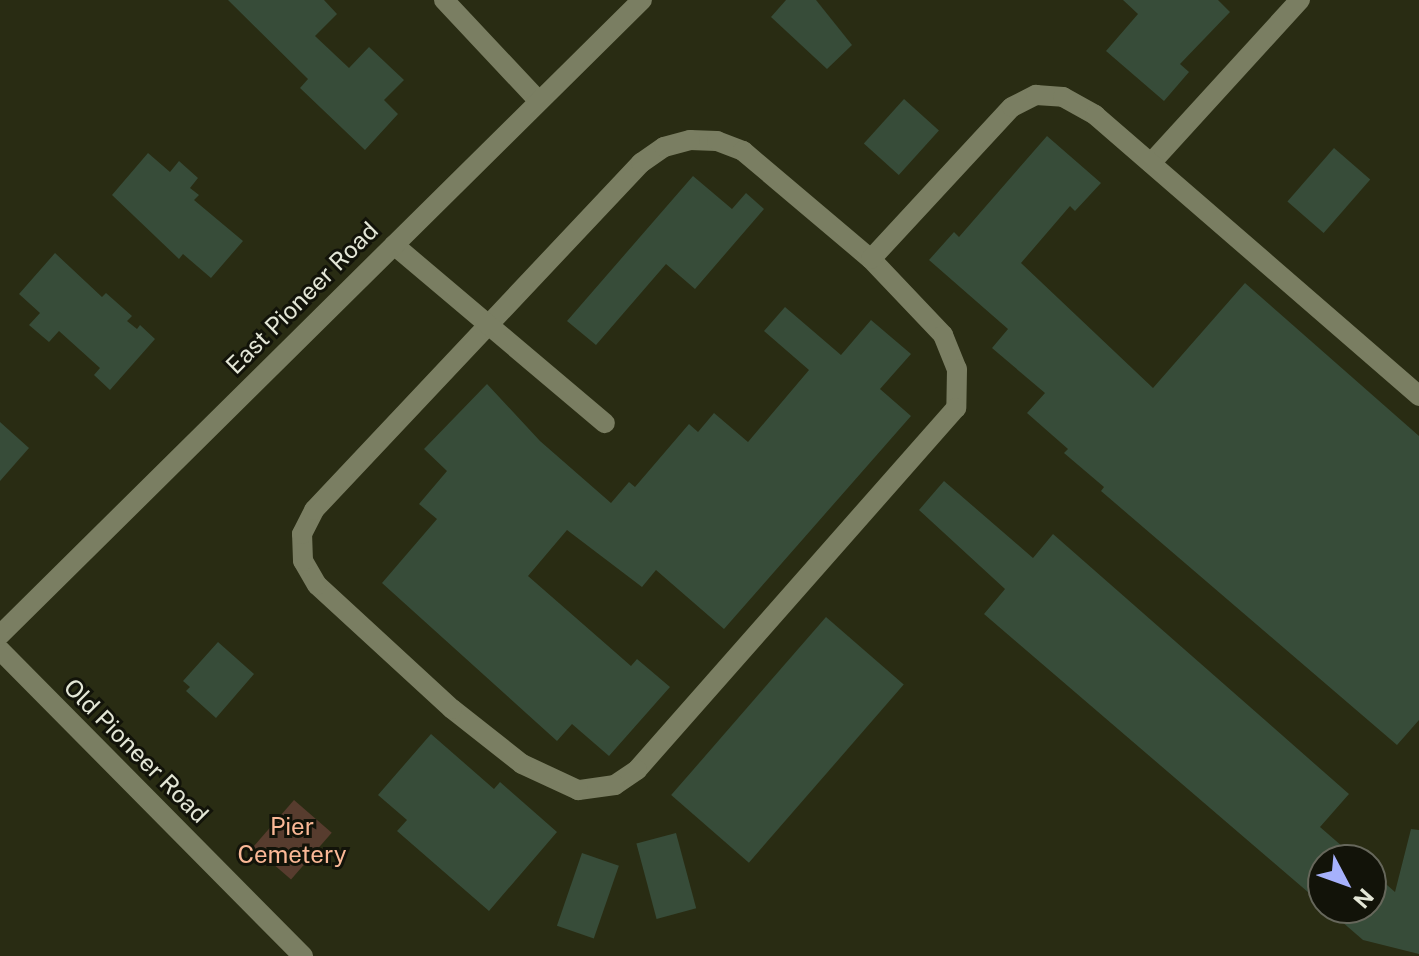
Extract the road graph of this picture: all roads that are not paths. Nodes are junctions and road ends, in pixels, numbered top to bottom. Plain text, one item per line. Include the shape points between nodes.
1 (444, 0) edge
2 (642, 0) edge
3 (1300, 0) edge
4 (538, 100) junction
5 (1151, 163) junction
6 (394, 245) junction
7 (871, 259) junction
8 (490, 325) junction
9 (1419, 396) edge
10 (605, 423) dead end
11 (0, 635) edge
12 (0, 650) edge
13 (303, 956) edge

1 - 4 street
2 - 4 street, East Pioneer Road
3 - 5 street
4 - 6 street, East Pioneer Road
5 - 7 street via 1080,104 1054,95 1027,98 1012,107
5 - 9 street
6 - 8 street
6 - 11 street, East Pioneer Road
7 - 8 street via 743,151 717,141 690,140 648,157
7 - 8 street via 943,335 957,369 956,408 637,770 597,790 561,785 522,764 452,709 317,585 303,561 302,534 314,510
8 - 10 street
12 - 13 street, Old Pioneer Road

